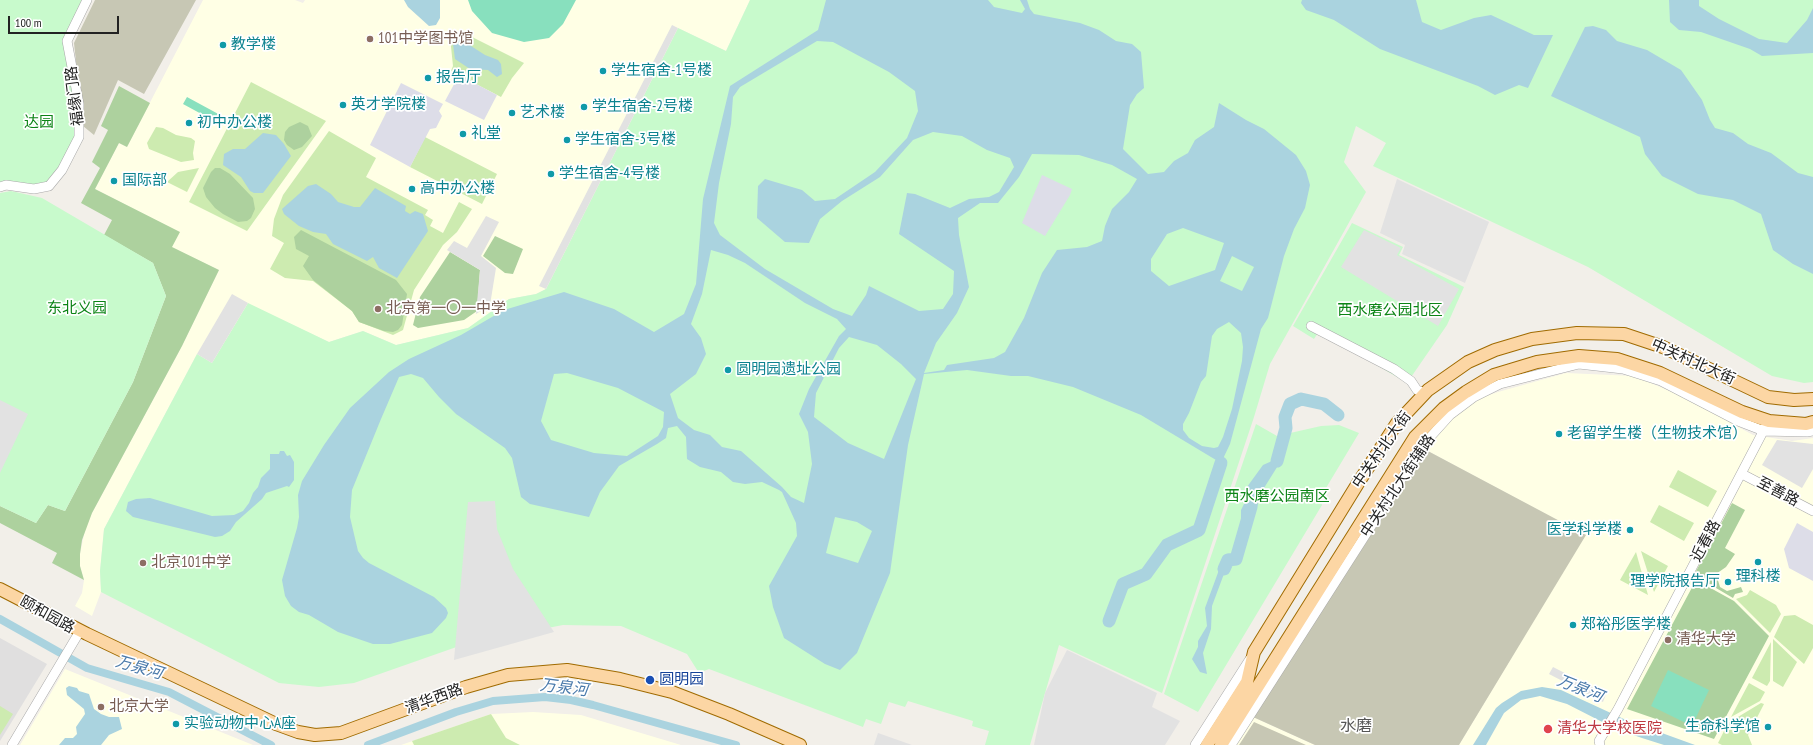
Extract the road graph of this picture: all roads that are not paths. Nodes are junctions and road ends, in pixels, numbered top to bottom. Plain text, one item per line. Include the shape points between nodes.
1 (87, 0) edge
2 (0, 187) edge
3 (1311, 326) dead end
4 (1426, 393) junction
5 (1813, 399) edge
6 (1813, 422) edge
7 (1766, 426) junction
8 (1813, 431) edge
9 (1742, 474) junction
10 (1813, 511) edge
11 (0, 589) edge
12 (80, 631) junction
13 (1254, 652) junction
14 (12, 745) edge
15 (800, 745) edge
16 (1195, 745) edge
17 (1207, 745) edge
18 (1221, 745) edge
19 (1231, 745) edge
20 (1600, 745) edge

1 - 2 street, 福缘门路 via 67,41 79,104 79,137 62,170 49,186 34,189 6,185
3 - 4 street via 1394,369 1411,381 1417,390
4 - 5 main road, 中关村北大街 via 1468,362 1495,350 1532,339 1577,333 1624,334 1663,347 1768,397
4 - 13 main road, 中关村北大街 via 1397,423
6 - 7 main road, 中关村北大街
7 - 8 street, 中关村北大街辅路
7 - 9 street, 近春路
7 - 18 main road, 中关村北大街 via 1660,373 1617,359 1579,356 1537,362 1494,376 1466,392 1444,408 1415,437
7 - 19 street, 中关村北大街辅路 via 1738,421 1661,382 1623,369 1579,364 1500,384 1474,397 1450,415 1423,445
9 - 10 street, 至善路
9 - 20 street, 近春路 via 1599,742
11 - 12 main road, 颐和园路
12 - 14 street, 颐和园路
12 - 15 main road, 清华西路 via 276,724 315,735 341,733 466,687 508,675 566,670 620,679 672,692
13 - 16 street
13 - 17 main road, 中关村北大街 via 1247,682

